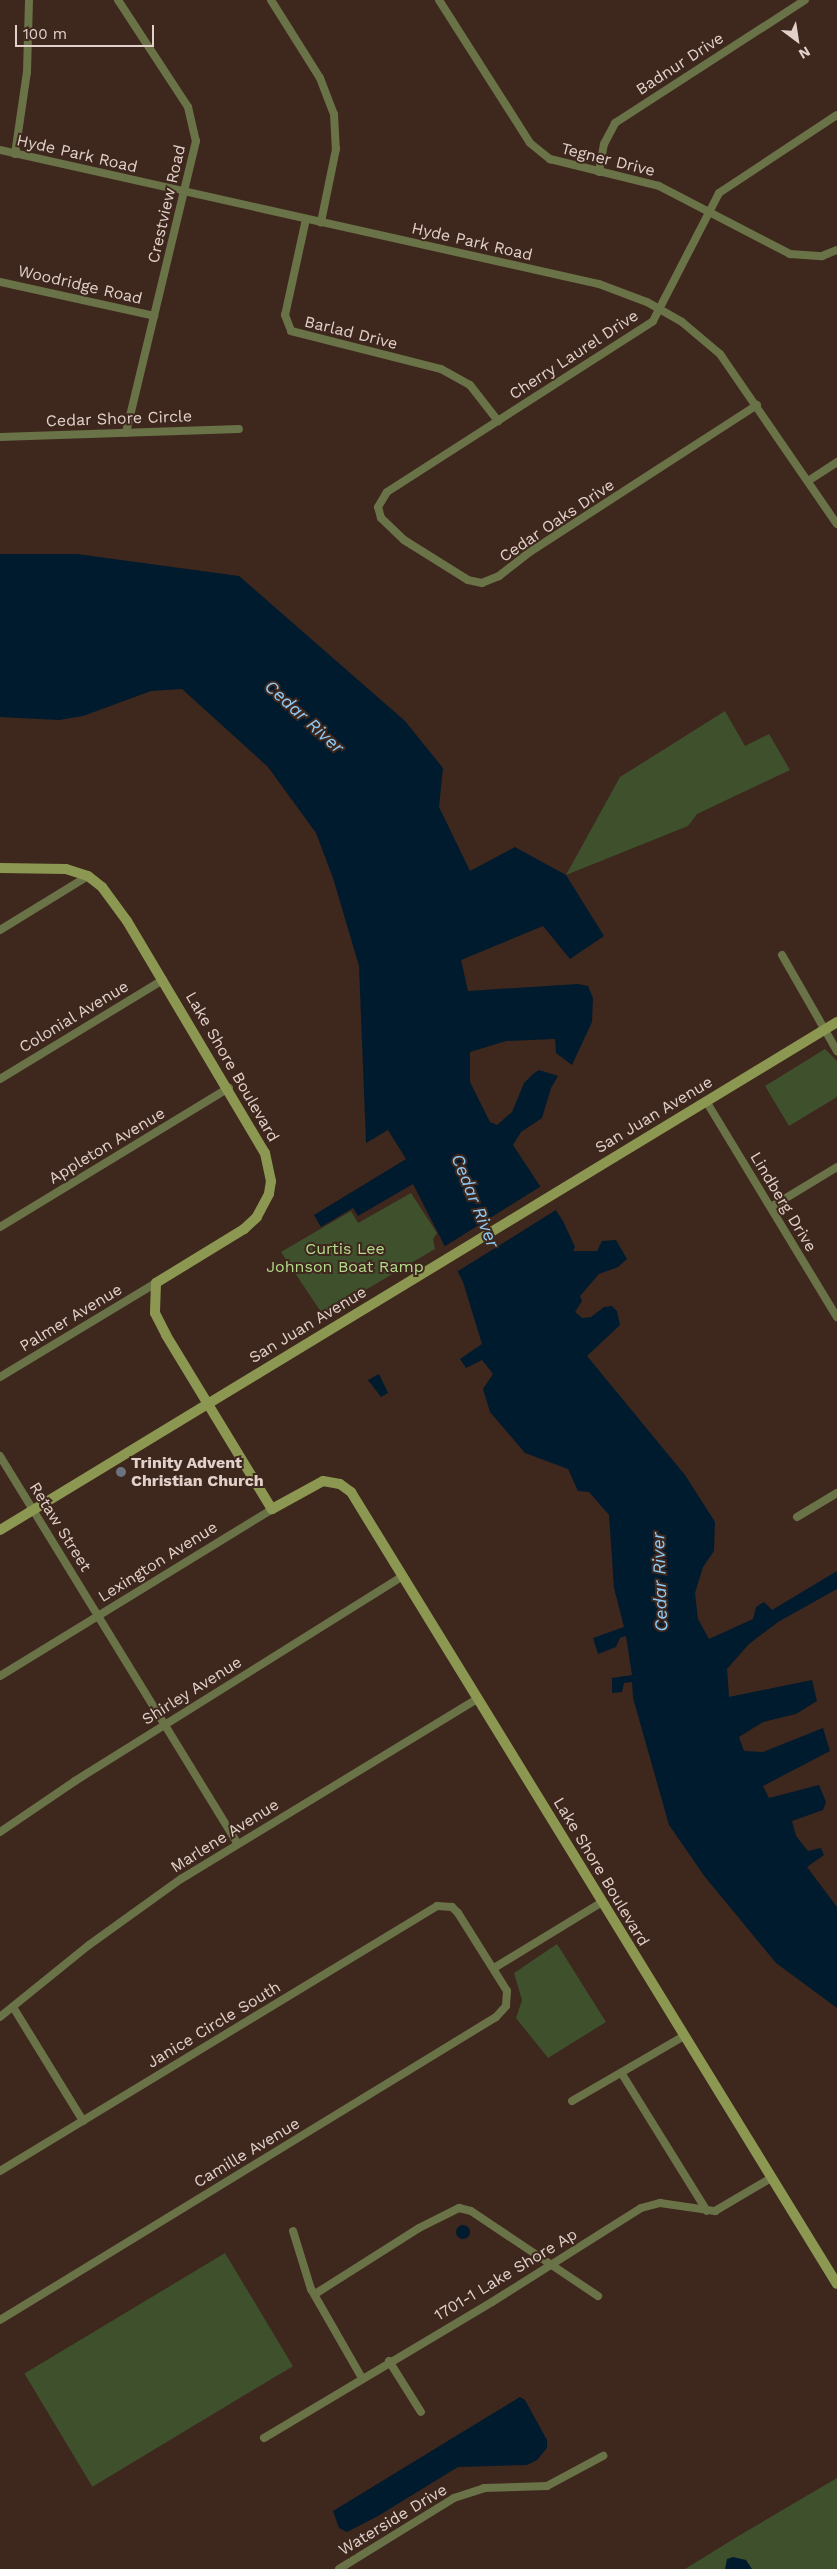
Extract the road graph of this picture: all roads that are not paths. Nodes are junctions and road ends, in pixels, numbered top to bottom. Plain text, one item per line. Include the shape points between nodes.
1 (29, 0) edge
2 (118, 0) edge
3 (271, 0) edge
4 (439, 0) edge
5 (805, 0) edge
6 (837, 115) edge
7 (0, 150) edge
8 (15, 154) junction
9 (599, 172) junction
10 (185, 193) junction
11 (710, 212) junction
12 (306, 220) junction
13 (320, 222) junction
14 (837, 250) edge
15 (0, 282) edge
16 (660, 308) junction
17 (154, 316) junction
18 (758, 406) junction
19 (498, 421) junction
20 (239, 429) dead end
21 (126, 433) junction
22 (0, 437) edge
23 (837, 462) edge
24 (808, 481) junction
25 (378, 507) joint
26 (837, 524) edge
27 (0, 868) edge
28 (88, 876) junction
29 (0, 930) edge
30 (782, 955) dead end
31 (163, 980) junction
32 (837, 1022) edge
33 (825, 1029) junction
34 (837, 1051) edge
35 (0, 1079) edge
36 (229, 1088) junction
37 (706, 1101) junction
38 (837, 1167) edge
39 (770, 1207) junction
40 (0, 1227) edge
41 (156, 1283) junction
42 (837, 1317) edge
43 (0, 1377) edge
44 (208, 1404) junction
45 (0, 1456) edge
46 (334, 1481) joint
47 (837, 1493) edge
48 (272, 1509) junction
49 (33, 1510) junction
50 (797, 1517) dead end
51 (0, 1530) edge
52 (402, 1577) junction
53 (98, 1616) junction
54 (0, 1676) edge
55 (477, 1699) junction
56 (165, 1724) junction
57 (0, 1832) edge
58 (238, 1844) junction
59 (602, 1902) junction
60 (494, 1968) junction
61 (12, 2007) junction
62 (0, 2017) edge
63 (684, 2036) junction
64 (622, 2074) junction
65 (572, 2101) dead end
66 (83, 2121) junction
67 (0, 2172) edge
68 (771, 2178) junction
69 (708, 2211) junction
70 (293, 2231) dead end
71 (550, 2265) junction
72 (837, 2284) edge
73 (315, 2294) junction
74 (598, 2296) dead end
75 (0, 2320) edge
76 (389, 2361) junction
77 (362, 2378) junction
78 (421, 2412) dead end
79 (264, 2438) dead end
80 (603, 2456) dead end
81 (340, 2569) edge

1 - 8 street via 27,72
2 - 10 street, Crestview Road via 133,19 192,118 196,152
3 - 13 street via 320,78 334,114 336,149
4 - 9 street, Tegner Drive via 534,147 563,165
5 - 9 street, Badnur Drive via 615,123 604,144
6 - 11 street, Cherry Laurel Drive via 726,187
7 - 8 street, Hyde Park Road
8 - 10 street, Hyde Park Road
9 - 11 street, Tegner Drive via 659,186
10 - 12 street, Hyde Park Road
10 - 17 street, Crestview Road
11 - 14 street, Tegner Drive via 790,254 822,256
11 - 16 street, Cherry Laurel Drive
12 - 13 street, Hyde Park Road
12 - 19 street, Barlad Drive via 285,315 292,331 299,336 441,369 470,385
13 - 16 street, Hyde Park Road via 599,284
15 - 17 street, Woodridge Road
16 - 18 street, Hyde Park Road via 720,354
16 - 19 street, Cherry Laurel Drive via 653,321
17 - 21 street, Crestview Road
18 - 24 street, Hyde Park Road
18 - 25 street, Cedar Oaks Drive via 531,551 499,576 482,583 468,580 404,540 380,518
19 - 25 street, Cherry Laurel Drive via 387,492
20 - 21 street, Cedar Shore Circle
21 - 22 street, Cedar Shore Circle
23 - 24 street
24 - 26 street, Hyde Park Road
27 - 28 street, Lake Shore Boulevard via 66,869
28 - 29 street
28 - 31 street, Lake Shore Boulevard via 112,898
30 - 33 street
31 - 35 street, Colonial Avenue
31 - 36 street, Lake Shore Boulevard
32 - 33 street, San Juan Avenue
33 - 34 street
33 - 37 street, San Juan Avenue
36 - 40 street, Appleton Avenue
36 - 41 street, Lake Shore Boulevard via 265,1153 271,1180 269,1194 257,1217 244,1229
37 - 39 street, Lindberg Drive
37 - 44 street, San Juan Avenue
38 - 39 street
39 - 42 street, Lindberg Drive
41 - 43 street, Palmer Avenue
41 - 44 street via 155,1313
44 - 48 street
44 - 49 street, San Juan Avenue
45 - 49 street, Retaw Street
46 - 48 street, Lexington Avenue via 315,1484
46 - 52 street, Lake Shore Boulevard via 351,1492
47 - 50 street
48 - 53 street, Lexington Avenue
49 - 51 street, San Juan Avenue
49 - 53 street, Retaw Street
52 - 55 street, Lake Shore Boulevard
52 - 56 street, Shirley Avenue
53 - 54 street, Lexington Avenue
53 - 56 street, Retaw Street
55 - 58 street, Marlene Avenue
55 - 59 street, Lake Shore Boulevard
56 - 57 street, Shirley Avenue
56 - 58 street, Retaw Street
58 - 61 street, Marlene Avenue via 146,1903
59 - 60 street
59 - 63 street, Lake Shore Boulevard
60 - 66 street, Janice Circle South via 458,1913 444,1905 430,1909
60 - 75 street, Camille Avenue via 507,1991 506,2006 496,2016
61 - 62 street, Marlene Avenue
61 - 66 street
63 - 64 street
63 - 68 street, Lake Shore Boulevard
64 - 65 street
64 - 69 street
66 - 67 street, Janice Circle South
68 - 69 street, 1701-1 Lake Shore Ap via 726,2206
68 - 72 street, Lake Shore Boulevard
69 - 71 street, 1701-1 Lake Shore Ap via 650,2203
70 - 73 street via 303,2270
71 - 73 street via 471,2211 459,2208 419,2228
71 - 74 street
71 - 76 street, 1701-1 Lake Shore Ap
73 - 77 street
76 - 77 street, 1701-1 Lake Shore Ap
76 - 78 street
77 - 79 street, 1701-1 Lake Shore Ap
80 - 81 street, Waterside Drive via 548,2486 484,2488 454,2498

